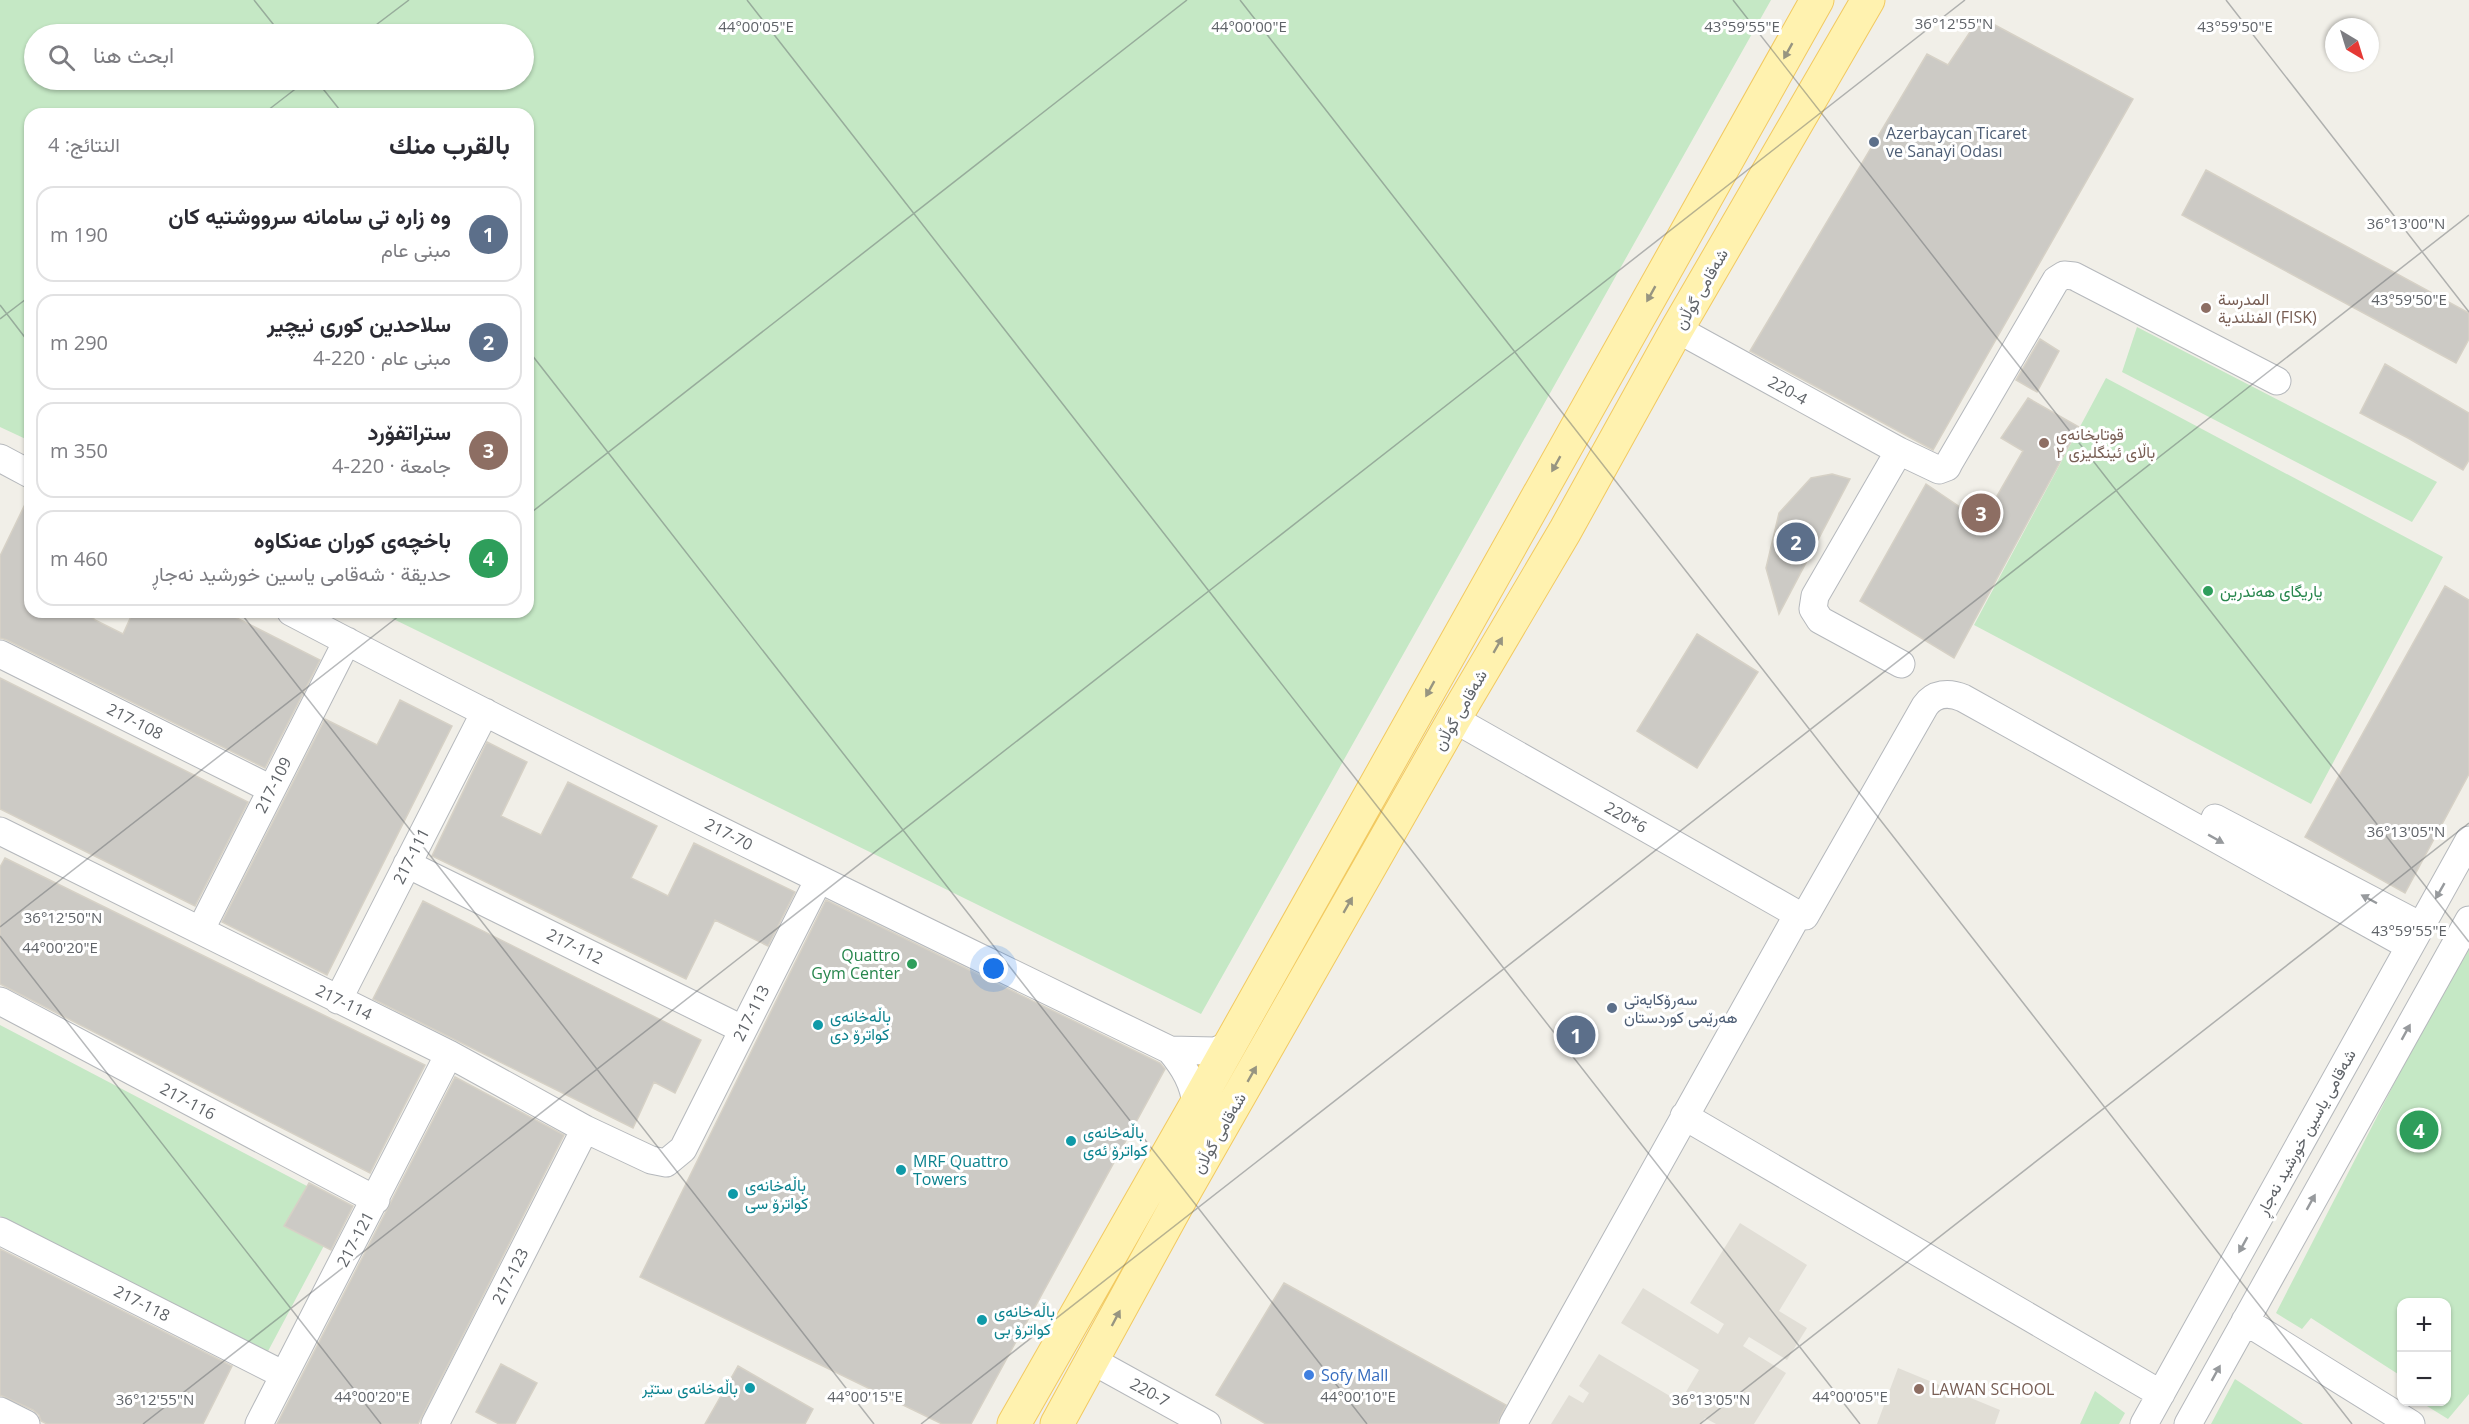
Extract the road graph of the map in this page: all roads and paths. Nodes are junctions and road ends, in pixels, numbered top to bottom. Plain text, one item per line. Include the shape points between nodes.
1 (1816, 0) edge
2 (1868, 0) edge
3 (1674, 255) junction
4 (1710, 272) junction
5 (1677, 329) junction
6 (2277, 381) dead end
7 (1899, 451) junction
8 (303, 618) edge
9 (347, 641) junction
10 (0, 654) edge
11 (1901, 664) dead end
12 (485, 712) junction
13 (1454, 719) junction
14 (271, 789) junction
15 (2, 838) edge
16 (2469, 840) edge
17 (407, 864) junction
18 (819, 879) junction
19 (1798, 914) junction
20 (2469, 920) edge
21 (201, 930) junction
22 (2415, 936) junction
23 (338, 1000) junction
24 (0, 1001) edge
25 (742, 1029) junction
26 (1230, 1045) junction
27 (1170, 1050) junction
28 (449, 1054) junction
29 (1196, 1106) junction
30 (1684, 1116) junction
31 (585, 1129) junction
32 (683, 1149) joint
33 (376, 1200) junction
34 (0, 1231) edge
35 (2245, 1320) junction
36 (1093, 1361) junction
37 (284, 1375) junction
38 (2161, 1394) junction
39 (0, 1411) edge
40 (26, 1424) edge
41 (259, 1424) edge
42 (435, 1424) edge
43 (1014, 1424) edge
44 (1057, 1424) edge
45 (1207, 1424) edge
46 (1513, 1424) edge
47 (2144, 1424) edge
48 (2188, 1424) edge
49 (2411, 1424) edge

1 -> 3 main road, شەقامی گوڵان
2 - 4 main road, شەقامی گوڵان
3 - 4 main road via 1684,244 1704,246 1712,258
3 -> 26 main road, شەقامی گوڵان
4 - 5 main road, شەقامی گوڵان
5 - 7 street, 220-4
13 -> 5 main road, شەقامی گوڵان via 1565,531
6 - 7 street, 220-4 via 2074,276 2064,275 2056,280 1947,467 1939,470
7 - 11 street via 1815,596 1813,609 1820,620
8 - 9 street, 217-70
9 - 12 street, 217-70
9 - 14 street, 217-109
10 - 14 street, 217-108
12 - 17 street, 217-111
12 - 18 street, 217-70
13 - 19 street, 220*6
36 -> 13 main road, شەقامی گوڵان via 1184,1193
14 - 21 street, 217-109
15 - 21 street, 217-114
16 -> 22 street, شەقامی یاسین خورشید نەجاڕ
17 - 23 street, 217-111
17 - 25 street, 217-112
18 - 25 street, 217-113
18 - 27 street, 217-70
19 - 22 street via 1911,700 1926,686 1951,680
19 - 30 street
35 -> 20 street
21 - 23 street, 217-114
22 -> 38 street, شەقامی یاسین خورشید نەجاڕ
23 - 28 street, 217-114
24 - 33 street, 217-116
25 - 32 street, 217-113
26 - 27 street, 217-70 via 1215,1051
26 - 29 main road, شەقامی گوڵان
27 - 29 street, 217-70 via 1189,1076
28 - 31 street, 217-114
28 - 33 street, 217-121
29 - 43 main road, شەقامی گوڵان
30 - 38 street
30 - 46 street
31 - 32 street, 217-114 via 651,1160 666,1163
31 - 42 street, 217-123
33 - 37 street, 217-121
34 - 37 street, 217-118
48 -> 35 street
35 - 49 street
36 - 44 main road, شەقامی گوڵان
36 - 45 street, 220-7
37 - 41 street, 217-121
38 - 47 street, شەقامی یاسین خورشید نەجاڕ
39 - 40 street

